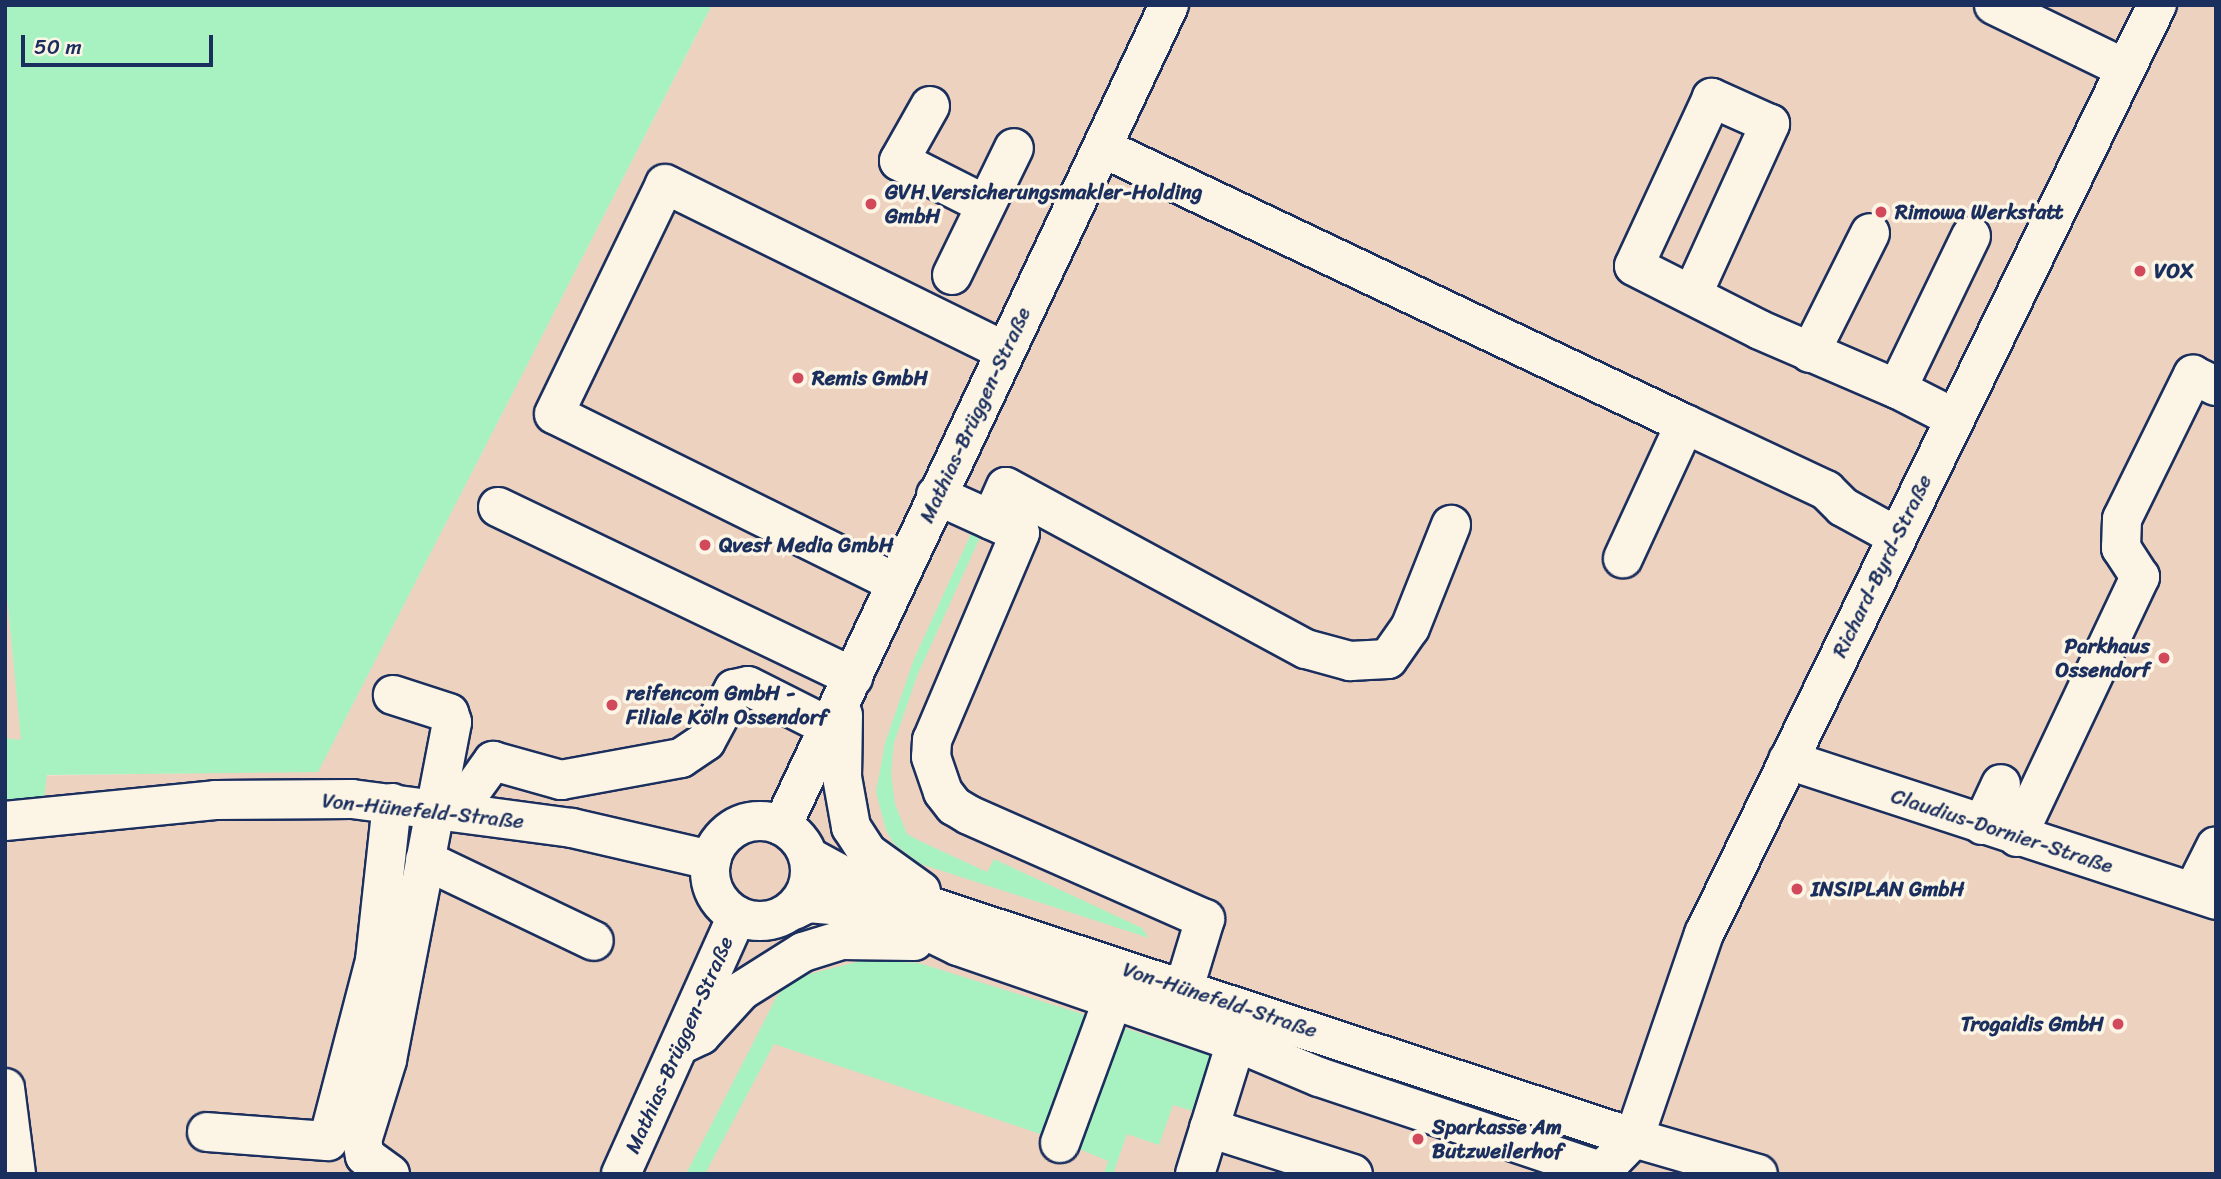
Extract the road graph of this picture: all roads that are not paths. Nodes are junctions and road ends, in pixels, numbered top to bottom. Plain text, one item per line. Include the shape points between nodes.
1 (1169, 5) edge
2 (1994, 5) edge
3 (2157, 5) edge
4 (2124, 68) junction
5 (930, 106) dead end
6 (1014, 148) dead end
7 (1103, 148) junction
8 (986, 205) junction
9 (1870, 233) dead end
10 (1971, 236) dead end
11 (952, 275) dead end
12 (1693, 293) junction
13 (1004, 351) junction
14 (1810, 353) junction
15 (2216, 386) edge
16 (1897, 389) junction
17 (1954, 418) junction
18 (1685, 424) junction
19 (936, 495) junction
20 (498, 507) dead end
21 (991, 520) junction
22 (1451, 525) dead end
23 (1896, 536) junction
24 (1623, 558) dead end
25 (897, 583) junction
26 (851, 681) junction
27 (393, 695) dead end
28 (830, 727) junction
29 (1788, 760) junction
30 (2001, 784) dead end
31 (392, 803) junction
32 (445, 810) junction
33 (5, 821) edge
34 (782, 826) junction
35 (2000, 831) junction
36 (2216, 846) edge
37 (809, 857) junction
38 (425, 860) junction
39 (711, 860) junction
40 (2204, 896) edge
41 (794, 910) junction
42 (737, 916) junction
43 (1000, 928) junction
44 (594, 942) dead end
45 (958, 946) junction
46 (1184, 988) junction
47 (1113, 999) junction
48 (1236, 1042) junction
49 (682, 1044) junction
50 (5, 1088) edge
51 (1209, 1128) junction
52 (207, 1132) dead end
53 (1484, 1134) junction
54 (1634, 1138) junction
55 (1060, 1143) dead end
56 (1603, 1173) edge
57 (16, 1174) edge
58 (390, 1174) edge
59 (621, 1174) edge
60 (1195, 1174) edge
61 (1353, 1174) edge
62 (1511, 1174) edge
63 (1758, 1174) edge

1 - 7 street, Mathias-Brüggen-Straße
2 - 4 street
3 - 4 street, Richard-Byrd-Straße
4 - 17 street, Richard-Byrd-Straße
5 - 8 street via 899,161
6 - 8 street
7 - 13 street, Mathias-Brüggen-Straße
7 - 18 street
8 - 11 street
9 - 14 street
10 - 16 street
12 - 12 street via 1634,266 1712,98 1770,124
12 - 14 street
13 - 19 street, Mathias-Brüggen-Straße
13 - 25 street via 665,184 554,414
14 - 16 street
15 - 35 street via 2193,375 2122,519 2121,548 2140,577
16 - 17 street
17 - 23 street, Richard-Byrd-Straße
18 - 23 street via 1826,490 1843,507
18 - 24 street
19 - 21 street
19 - 25 street, Mathias-Brüggen-Straße
20 - 26 street
21 - 22 street via 1006,487 1306,649 1350,661 1388,659 1410,628
21 - 46 street via 1020,533 932,740 936,775 954,806 969,815 1205,919
23 - 29 street, Richard-Byrd-Straße
25 - 26 street, Mathias-Brüggen-Straße
26 - 28 street, Mathias-Brüggen-Straße
26 - 43 street via 842,732 842,777 846,809 860,842 893,873 933,898
27 - 32 street via 449,713
28 - 32 street via 748,686 734,689 706,741 681,758 561,780 493,761
28 - 34 street, Mathias-Brüggen-Straße
29 - 35 street, Claudius-Dornier-Straße
29 - 54 street, Richard-Byrd-Straße via 1704,934
30 - 35 street
31 - 32 street, Von-Hünefeld-Straße
31 - 33 street, Von-Hünefeld-Straße via 215,800
31 - 52 street via 375,960 328,1141
32 - 38 street
32 - 39 street, Von-Hünefeld-Straße via 572,828
34 - 37 street via 794,833
34 - 39 street via 762,821 740,824 719,843
35 - 40 street, Claudius-Dornier-Straße
36 - 40 street
37 - 41 street via 806,893
37 - 43 street, Von-Hünefeld-Straße via 840,876
38 - 44 street
38 - 58 street via 387,1060 362,1141 365,1156
39 - 42 street via 713,889
41 - 42 street via 756,923
41 - 45 street, Von-Hünefeld-Straße via 808,903 846,906
42 - 49 street, Mathias-Brüggen-Straße
43 - 46 street, Von-Hünefeld-Straße
45 - 47 street, Von-Hünefeld-Straße
45 - 49 street via 873,938 822,945 759,977 701,1035
46 - 54 street, Von-Hünefeld-Straße
47 - 48 street, Von-Hünefeld-Straße
47 - 55 street
48 - 51 street
48 - 53 street, Von-Hünefeld-Straße via 1319,1077
49 - 59 street, Mathias-Brüggen-Straße
50 - 57 street
51 - 60 street
51 - 61 street
53 - 56 street, Von-Hünefeld-Straße
53 - 62 street
54 - 56 street, Von-Hünefeld-Straße
54 - 63 street, Von-Hünefeld-Straße

